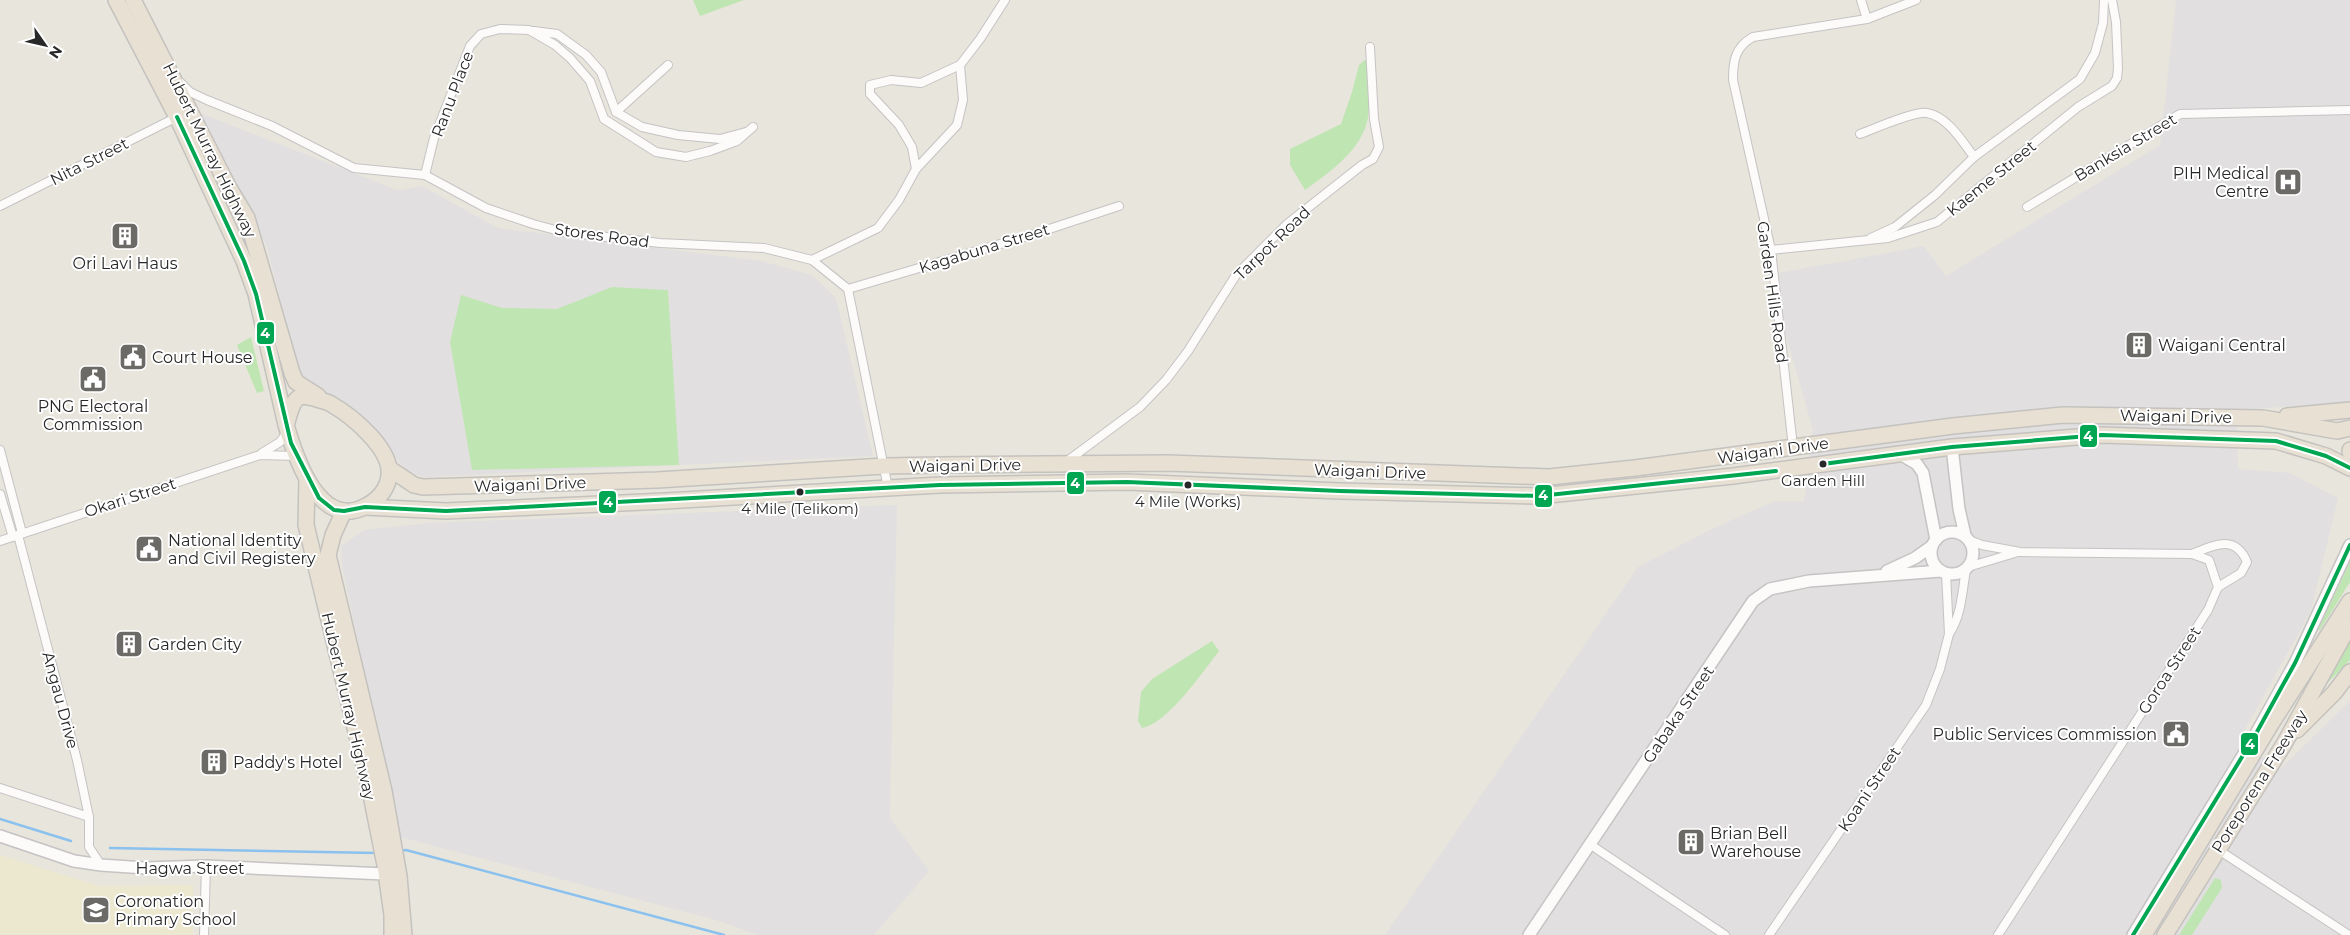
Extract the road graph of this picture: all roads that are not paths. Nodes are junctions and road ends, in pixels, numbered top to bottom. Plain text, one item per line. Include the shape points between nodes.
1 (116, 0) edge
2 (133, 0) edge
3 (1005, 0) edge
4 (1861, 0) edge
5 (1916, 0) edge
6 (2104, 0) edge
7 (2112, 0) edge
8 (1867, 19) junction
9 (529, 30) junction
10 (1370, 47) dead end
11 (668, 65) dead end
12 (960, 66) junction
13 (175, 78) junction
14 (2350, 110) edge
15 (616, 112) junction
16 (177, 117) junction
17 (1860, 134) dead end
18 (1974, 158) junction
19 (916, 169) junction
20 (424, 175) junction
21 (0, 206) edge
22 (1118, 206) dead end
23 (2027, 207) dead end
24 (1868, 239) junction
25 (1770, 250) junction
26 (812, 260) junction
27 (848, 289) junction
28 (330, 402) junction
29 (2350, 410) edge
30 (2263, 418) junction
31 (287, 428) junction
32 (2350, 428) edge
33 (1859, 438) junction
34 (1793, 447) junction
35 (1952, 447) junction
36 (0, 450) edge
37 (260, 454) junction
38 (1900, 454) junction
39 (298, 456) junction
40 (1064, 464) junction
41 (1103, 464) junction
42 (884, 466) junction
43 (1635, 468) junction
44 (2350, 468) edge
45 (390, 469) junction
46 (1519, 476) junction
47 (1733, 476) junction
48 (307, 478) junction
49 (1220, 486) junction
50 (888, 488) junction
51 (1613, 489) junction
52 (0, 494) edge
53 (364, 507) junction
54 (344, 511) junction
55 (18, 535) junction
56 (1967, 538) junction
57 (0, 541) edge
58 (1934, 543) junction
59 (2350, 545) edge
60 (2020, 552) junction
61 (2192, 554) junction
62 (1967, 568) junction
63 (1944, 572) junction
64 (1878, 575) junction
65 (2218, 587) junction
66 (2350, 601) edge
67 (2350, 624) edge
68 (1949, 634) junction
69 (2350, 672) edge
70 (2271, 724) junction
71 (2253, 739) junction
72 (2284, 744) junction
73 (2246, 760) junction
74 (2236, 776) junction
75 (0, 788) edge
76 (90, 817) junction
77 (0, 836) edge
78 (385, 837) junction
79 (1591, 844) junction
80 (2217, 850) junction
81 (101, 865) junction
82 (206, 866) junction
83 (388, 866) junction
84 (2336, 931) edge
85 (204, 935) edge
86 (392, 935) edge
87 (404, 935) edge
88 (1529, 935) edge
89 (1725, 935) edge
90 (1770, 935) edge
91 (1998, 935) edge
92 (2133, 935) edge
93 (2144, 935) edge
94 (2165, 935) edge
95 (2349, 935) edge

1 - 16 highway, Hubert Murray Highway
2 - 13 highway, Hubert Murray Highway
3 - 12 street
4 - 8 street
5 - 8 street
6 - 18 street via 2096,53 2080,79
7 - 24 street, Kaeme Street via 2118,68 2112,86 2078,108 1937,222 1888,238
8 - 25 street, Garden Hills Road via 1753,37 1742,43 1736,54 1733,80
9 - 15 street, Ranu Place via 557,34 586,55 601,72
9 - 15 street, Ranu Place via 555,45 590,81 604,119 656,152 686,157 737,141 751,129 720,139 678,135 642,127
9 - 20 street, Ranu Place via 500,29 481,34 470,46 434,138
10 - 40 street, Tarpot Road via 1379,148 1373,159 1286,225 1236,275 1188,351 1159,387 1140,407
11 - 15 street
12 - 19 street via 963,100 957,125
12 - 19 street via 921,83 891,80 870,85 870,94 899,125 912,147
13 - 20 street, Stores Road via 190,92 272,126 354,168
13 - 28 highway, Hubert Murray Highway via 247,218 296,382
14 - 23 street, Banksia Street via 2180,114
16 - 21 street, Nita Street
16 - 31 highway, Hubert Murray Highway via 256,294
17 - 18 street via 1926,112 1946,124
18 - 24 street via 1895,227
19 - 26 street via 878,228
20 - 26 street, Stores Road via 486,208 562,232 660,243 764,248
22 - 27 street, Kagabuna Street
24 - 25 street, Kaeme Street
25 - 34 street, Garden Hills Road
26 - 27 street, Stores Road
27 - 42 street
28 - 31 highway via 304,396 297,398
28 - 45 highway via 353,419 377,444
29 - 30 highway
30 - 32 highway, Waigani Drive via 2338,431
30 - 33 highway, Waigani Drive via 2063,415
31 - 37 street, Okari Street via 280,442
31 - 39 highway
33 - 34 highway, Waigani Drive
33 - 35 highway via 1870,442 1946,434
34 - 43 highway, Waigani Drive
35 - 38 highway, Waigani Drive
35 - 44 highway, Waigani Drive via 2102,435 2276,441 2326,456
35 - 56 street via 1959,509
36 - 55 street, Angau Drive
37 - 39 street, Okari Street
37 - 55 street, Okari Street
38 - 47 highway, Waigani Drive
38 - 58 street via 1917,464 1923,473
39 - 48 highway
40 - 41 highway, Waigani Drive
40 - 42 highway, Waigani Drive
41 - 46 highway, Waigani Drive via 1168,463
41 - 49 highway via 1107,477 1206,478
42 - 45 highway, Waigani Drive via 656,480 441,487 414,485
42 - 50 street
43 - 46 highway, Waigani Drive
43 - 47 highway via 1638,480 1715,471
45 - 53 highway via 385,489
46 - 51 highway via 1534,482 1612,476 1615,482
47 - 51 highway, Waigani Drive
48 - 54 highway via 319,498 334,510
48 - 78 highway, Hubert Murray Highway via 306,525
49 - 50 highway, Waigani Drive via 1127,482
49 - 51 highway, Waigani Drive via 1539,496
50 - 53 highway, Waigani Drive via 446,511
52 - 55 street
53 - 54 highway
54 - 78 highway, Hubert Murray Highway via 328,555 384,791
55 - 57 street, Okari Street
55 - 76 street, Angau Drive
56 - 58 street via 1958,532 1946,533
56 - 60 street via 1991,547
56 - 62 street via 1974,554
58 - 63 street via 1932,560
58 - 64 street, Gabaka Street via 1904,564
59 - 71 street via 2295,663
60 - 61 street
60 - 62 street
61 - 65 street via 2209,560
61 - 65 street via 2218,544 2232,544 2242,551 2247,562 2241,573
62 - 63 street via 1954,574
62 - 68 street, Koani Street via 1956,622
63 - 64 street, Gabaka Street
63 - 68 street, Koani Street
64 - 79 street, Gabaka Street via 1784,585 1770,589 1753,601
65 - 91 street, Goroa Street via 2208,610
66 - 70 highway, Poreporena Freeway
67 - 72 highway, Poreporena Freeway
68 - 90 street, Koani Street via 1940,670 1926,705
69 - 72 highway
70 - 73 highway
70 - 74 highway, Poreporena Freeway
71 - 73 highway
71 - 74 street
72 - 80 highway, Poreporena Freeway
73 - 74 highway
74 - 92 street
74 - 93 highway, Poreporena Freeway
75 - 76 street
76 - 81 street, Angau Drive via 89,847
77 - 81 street, Hagwa Street via 74,861
78 - 83 highway, Hubert Murray Highway
79 - 88 street, Gabaka Street
79 - 89 street
80 - 84 street
80 - 94 highway, Poreporena Freeway
81 - 82 street, Hagwa Street via 145,868
82 - 83 street, Hagwa Street
82 - 85 street
83 - 86 highway, Hubert Murray Highway
83 - 87 highway, Hubert Murray Highway
84 - 95 street

